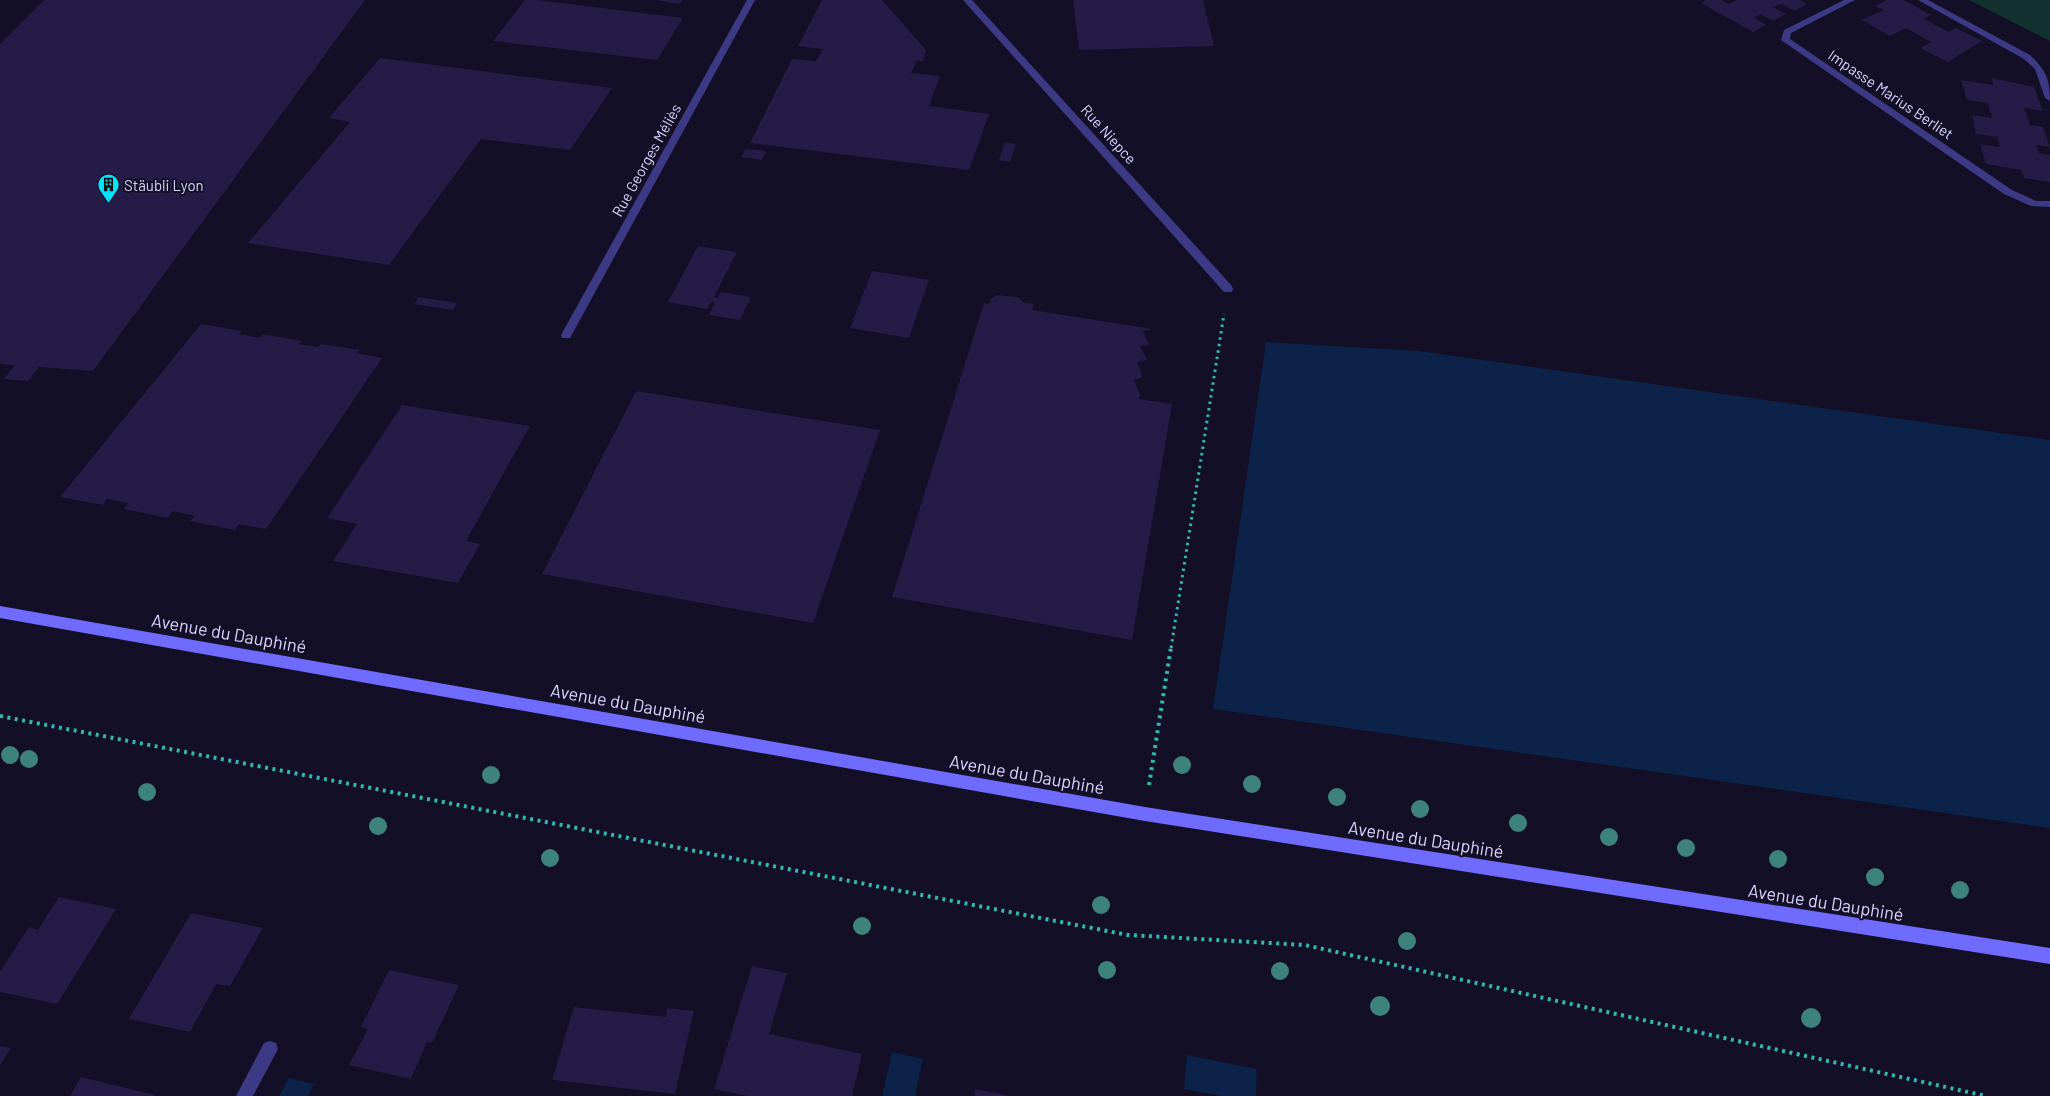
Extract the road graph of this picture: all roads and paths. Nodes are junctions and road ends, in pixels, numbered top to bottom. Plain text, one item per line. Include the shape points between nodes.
1 (751, 0) edge
2 (967, 0) edge
3 (1850, 0) edge
4 (1922, 0) edge
5 (2050, 98) edge
6 (2050, 204) edge
7 (1228, 289) joint
8 (566, 335) dead end
9 (0, 612) edge
10 (0, 716) edge
11 (1145, 814) junction
12 (2050, 956) edge
13 (270, 1049) dead end
14 (244, 1096) edge
15 (1986, 1096) edge

1 - 8 street, Rue Georges Méliès
2 - 7 street, Rue Niepce
3 - 6 street, Impasse Marius Berliet via 1788,32 1785,40 2008,192 2035,204
4 - 5 street via 2027,57 2039,68
7 - 11 path
9 - 11 main road, Avenue du Dauphiné
10 - 15 path via 1128,935 1305,945
11 - 12 main road, Avenue du Dauphiné
13 - 14 street

